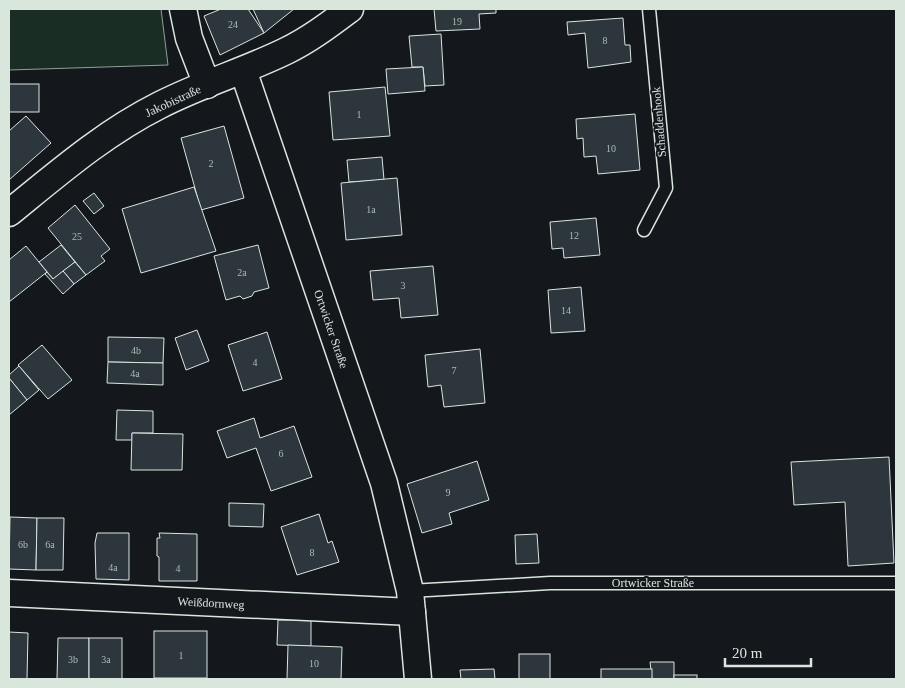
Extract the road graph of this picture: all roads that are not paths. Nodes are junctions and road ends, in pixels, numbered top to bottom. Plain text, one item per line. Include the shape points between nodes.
1 (182, 9) edge
2 (350, 9) edge
3 (649, 9) edge
4 (243, 70) junction
5 (207, 85) junction
6 (9, 214) edge
7 (644, 230) dead end
8 (896, 583) edge
9 (9, 593) edge
10 (411, 601) junction
11 (418, 679) edge

1 - 5 street
2 - 4 street, Jakobistraße via 288,50
3 - 7 lane, Schaddenhook via 666,188
4 - 5 street, Jakobistraße
4 - 10 street, Ortwicker Straße via 384,483
5 - 6 street, Jakobistraße via 160,105 116,130
8 - 10 lane, Ortwicker Straße via 550,584
9 - 10 street, Weißdornweg
10 - 11 street, Ortwicker Straße

